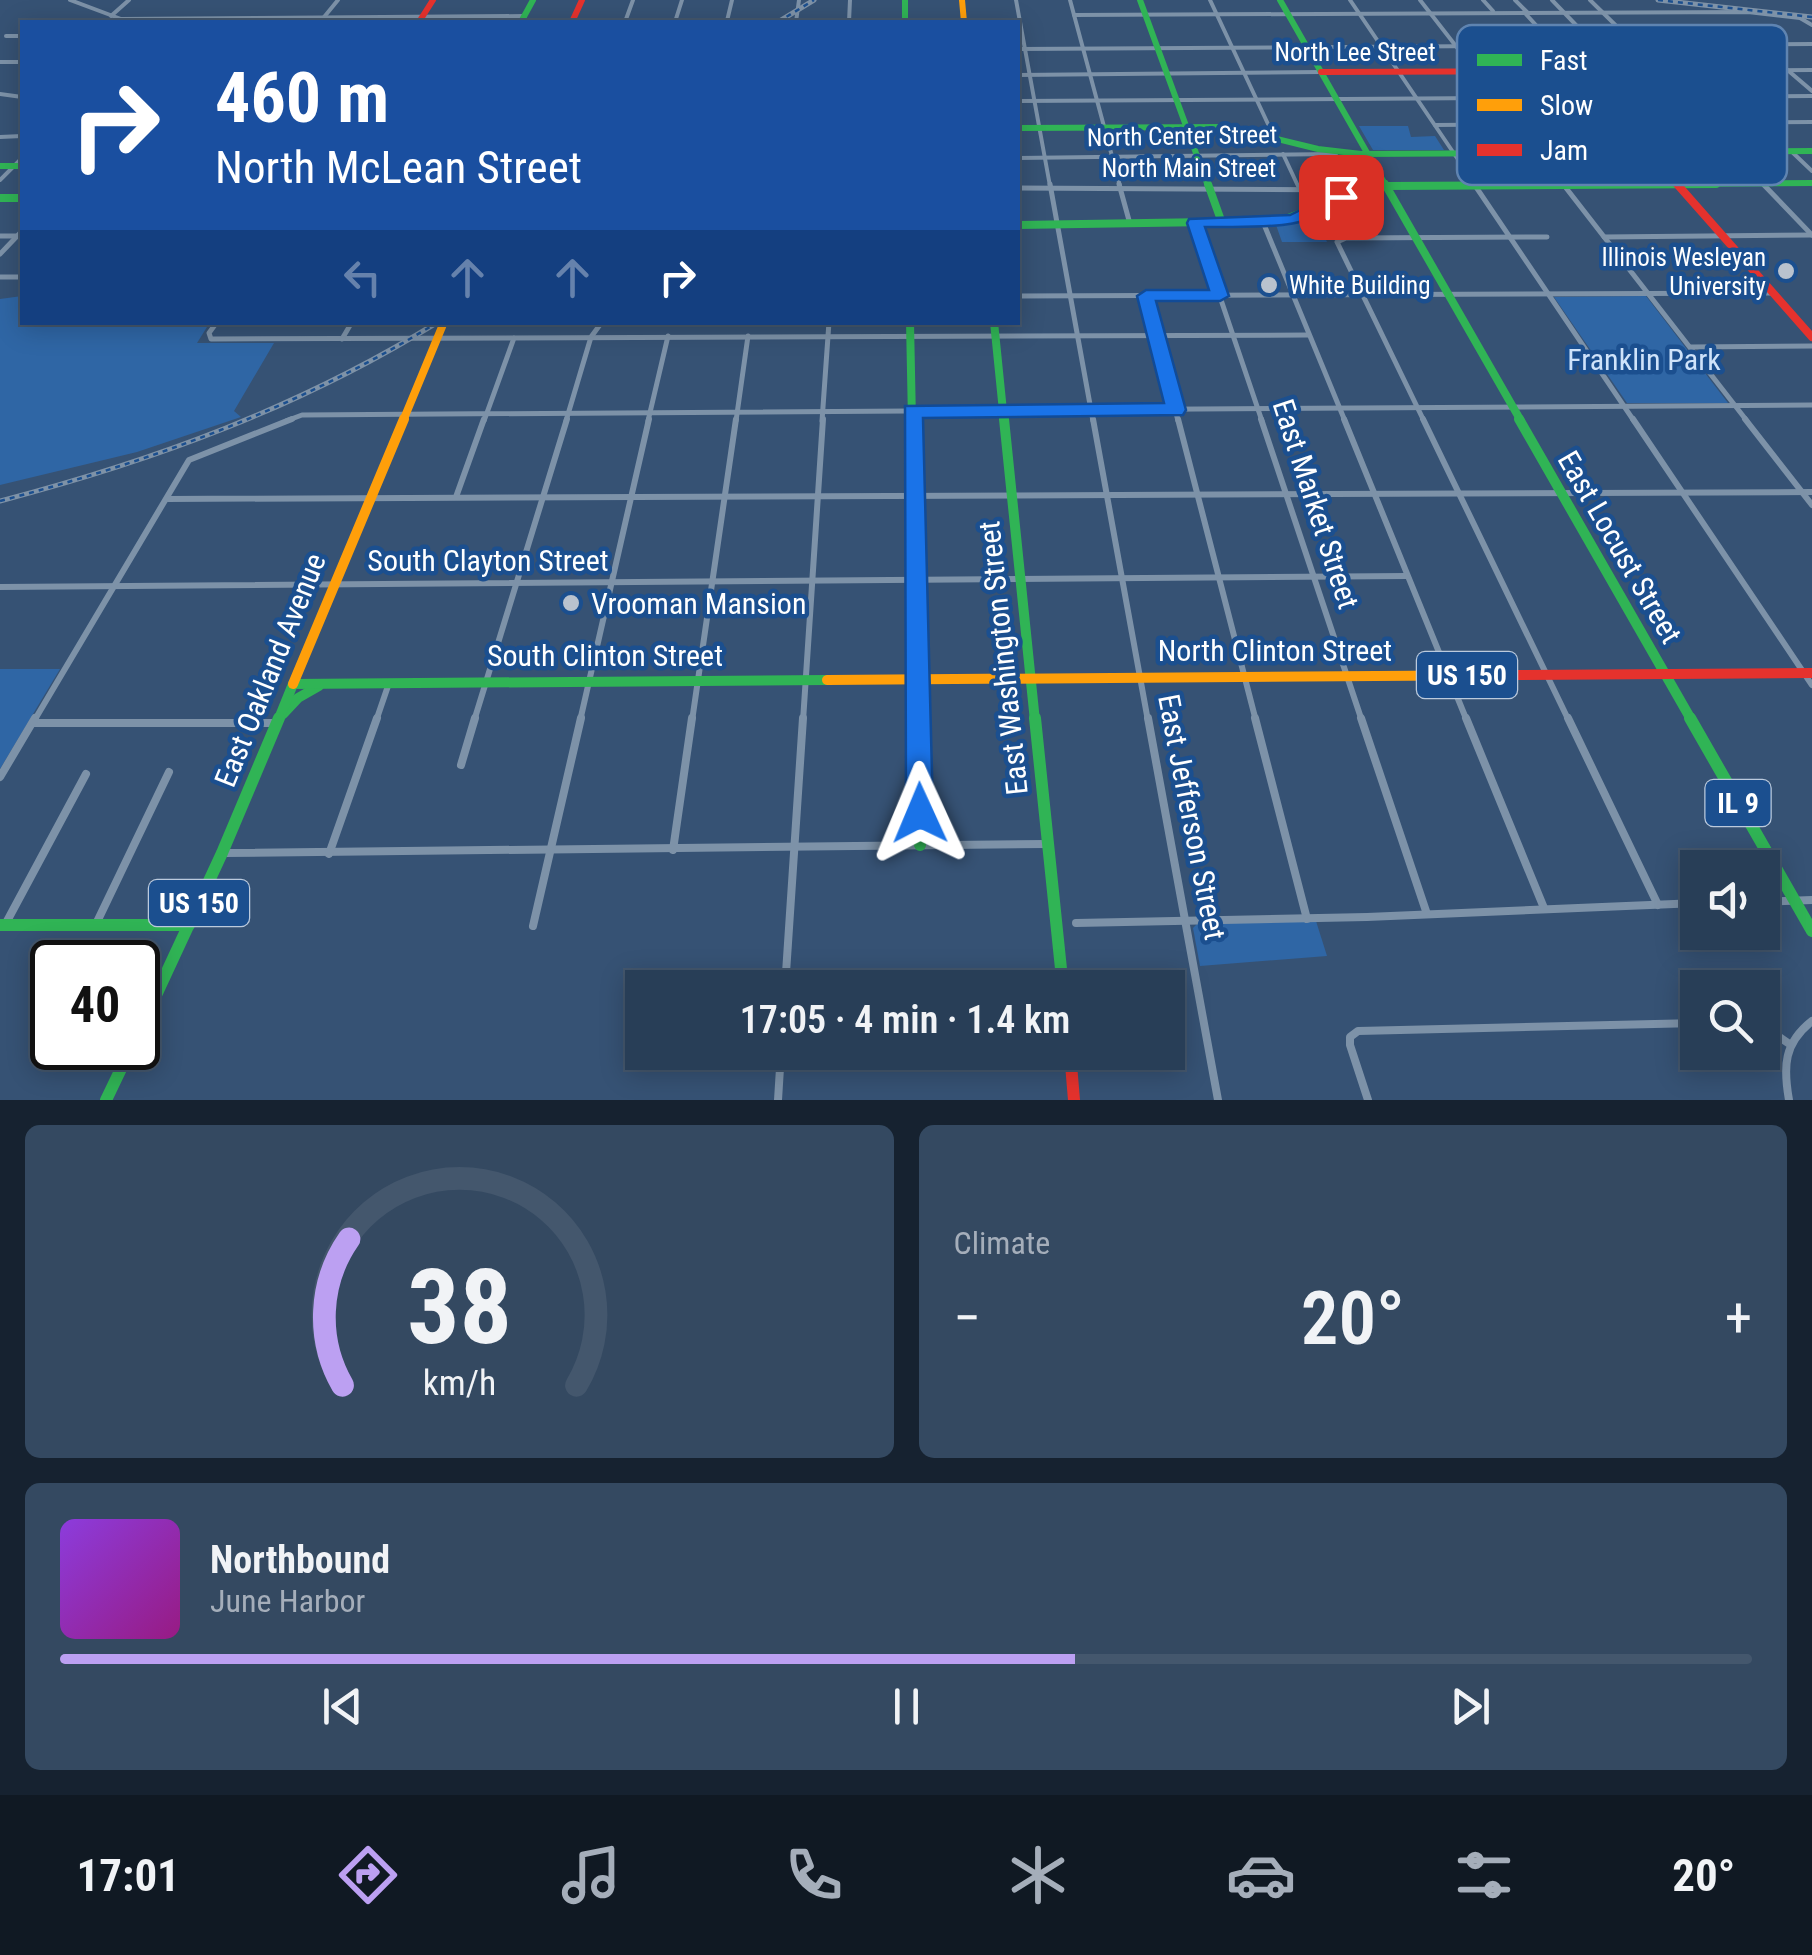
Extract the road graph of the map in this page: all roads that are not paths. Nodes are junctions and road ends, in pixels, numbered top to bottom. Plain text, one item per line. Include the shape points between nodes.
1 (70, 0) edge
2 (85, 0) edge
3 (130, 0) edge
4 (338, 0) edge
5 (433, 0) edge
6 (533, 0) edge
7 (1070, 0) edge
8 (1140, 0) edge
9 (1210, 0) edge
10 (1280, 0) edge
11 (1350, 0) edge
12 (1420, 0) edge
13 (1483, 0) edge
14 (1516, 0) edge
15 (1552, 0) edge
16 (1590, 0) edge
17 (79, 4) junction
18 (1494, 12) junction
19 (1525, 12) junction
20 (1564, 12) junction
21 (1602, 12) junction
22 (1359, 13) junction
23 (1430, 13) junction
24 (1217, 14) junction
25 (1288, 14) junction
26 (1074, 15) junction
27 (1146, 15) junction
28 (110, 16) junction
29 (474, 16) junction
30 (523, 19) edge
31 (152, 20) edge
32 (322, 20) edge
33 (421, 20) edge
34 (471, 20) edge
35 (1536, 25) edge
36 (1577, 25) edge
37 (1615, 25) edge
38 (1812, 25) edge
39 (1020, 28) edge
40 (6, 36) dead end
41 (20, 36) edge
42 (1306, 46) junction
43 (1381, 46) junction
44 (1455, 46) junction
45 (1232, 47) junction
46 (1083, 48) junction
47 (1158, 48) junction
48 (1020, 49) edge
49 (1025, 49) junction
50 (1457, 49) edge
51 (1788, 70) joint
52 (1812, 70) edge
53 (1321, 72) junction
54 (1398, 72) junction
55 (1457, 72) edge
56 (1244, 73) junction
57 (1090, 74) junction
58 (1167, 74) junction
59 (1020, 75) edge
60 (1030, 75) junction
61 (1812, 93) edge
62 (1787, 94) edge
63 (1457, 97) edge
64 (1336, 98) junction
65 (1416, 98) junction
66 (1256, 99) junction
67 (1097, 100) junction
68 (1176, 100) junction
69 (1020, 101) edge
70 (1035, 101) junction
71 (1787, 122) edge
72 (1812, 122) edge
73 (1268, 124) junction
74 (1434, 124) junction
75 (1457, 124) edge
76 (1186, 126) junction
77 (1104, 127) junction
78 (1020, 128) edge
79 (1040, 128) junction
80 (1252, 130) junction
81 (1280, 137) junction
82 (1362, 142) junction
83 (1787, 151) edge
84 (1791, 151) junction
85 (1812, 151) edge
86 (1346, 153) junction
87 (1452, 153) junction
88 (1457, 153) edge
89 (1283, 154) junction
90 (1368, 154) junction
91 (1112, 156) junction
92 (1197, 156) junction
93 (1045, 157) junction
94 (1020, 158) edge
95 (1457, 160) edge
96 (20, 163) edge
97 (0, 166) edge
98 (1812, 170) edge
99 (0, 180) edge
100 (1475, 185) joint
101 (1565, 185) edge
102 (1680, 185) edge
103 (1764, 185) edge
104 (1386, 186) junction
105 (1020, 188) edge
106 (1050, 188) junction
107 (1298, 188) junction
108 (1120, 189) junction
109 (1209, 189) junction
110 (1360, 190) junction
111 (1393, 197) junction
112 (1222, 222) junction
113 (1263, 222) junction
114 (1195, 223) junction
115 (1057, 224) junction
116 (1130, 224) junction
117 (1020, 225) edge
118 (20, 235) edge
119 (1812, 235) edge
120 (1603, 236) junction
121 (1724, 236) junction
122 (1416, 237) junction
123 (1509, 237) junction
124 (1547, 237) dead end
125 (0, 254) edge
126 (1774, 292) junction
127 (1447, 294) junction
128 (1548, 294) junction
129 (1647, 294) junction
130 (1293, 295) junction
131 (1362, 295) junction
132 (1020, 296) edge
133 (1071, 296) junction
134 (1146, 296) junction
135 (1220, 296) junction
136 (216, 325) edge
137 (350, 325) edge
138 (442, 325) edge
139 (600, 325) edge
140 (829, 325) edge
141 (736, 326) dead end
142 (910, 329) edge
143 (994, 329) edge
144 (1232, 334) junction
145 (1308, 334) junction
146 (828, 335) junction
147 (1078, 335) junction
148 (1156, 335) junction
149 (668, 336) junction
150 (736, 336) junction
151 (748, 336) junction
152 (1812, 336) edge
153 (591, 337) junction
154 (342, 338) junction
155 (436, 338) junction
156 (514, 338) junction
157 (1812, 346) edge
158 (1689, 347) junction
159 (1736, 406) junction
160 (1812, 406) edge
161 (1624, 407) junction
162 (1418, 408) junction
163 (1512, 408) junction
164 (1339, 409) junction
165 (1003, 410) junction
166 (1092, 410) junction
167 (1176, 410) junction
168 (1258, 410) junction
169 (823, 411) junction
170 (912, 411) junction
171 (651, 412) junction
172 (736, 412) junction
173 (404, 413) junction
174 (486, 413) junction
175 (569, 413) junction
176 (1802, 492) junction
177 (1812, 492) edge
178 (1682, 493) junction
179 (1286, 494) junction
180 (1374, 494) junction
181 (1459, 494) junction
182 (1560, 494) junction
183 (1107, 495) junction
184 (1198, 495) junction
185 (818, 496) junction
186 (914, 496) junction
187 (1012, 496) junction
188 (368, 497) junction
189 (456, 497) junction
190 (544, 497) junction
191 (631, 497) junction
192 (724, 497) junction
193 (166, 499) junction
194 (1812, 505) edge
195 (1313, 576) junction
196 (1407, 576) junction
197 (1219, 577) junction
198 (1122, 578) junction
199 (813, 579) junction
200 (915, 579) junction
201 (1020, 580) junction
202 (711, 581) junction
203 (332, 582) junction
204 (513, 582) junction
205 (611, 582) junction
206 (0, 586) edge
207 (114, 586) junction
208 (1808, 673) edge
209 (1665, 674) junction
210 (1140, 675) junction
211 (1244, 675) junction
212 (1346, 675) junction
213 (1448, 675) junction
214 (1546, 675) junction
215 (1030, 676) junction
216 (918, 677) junction
217 (806, 678) junction
218 (698, 679) junction
219 (589, 680) junction
220 (484, 681) junction
221 (390, 682) junction
222 (293, 684) junction
223 (323, 684) junction
224 (1812, 685) edge
225 (277, 720) junction
226 (32, 723) junction
227 (461, 764) dead end
228 (169, 772) dead end
229 (86, 774) dead end
230 (0, 777) edge
231 (1047, 844) junction
232 (920, 845) junction
233 (795, 846) junction
234 (673, 850) junction
235 (222, 852) junction
236 (551, 852) junction
237 (329, 854) junction
238 (1812, 900) edge
239 (1780, 901) edge
240 (1794, 901) junction
241 (1658, 904) junction
242 (1680, 904) edge
243 (1544, 908) junction
244 (1426, 914) junction
245 (1186, 919) junction
246 (1307, 919) junction
247 (1076, 923) dead end
248 (96, 924) junction
249 (189, 925) junction
250 (2, 926) edge
251 (534, 926) dead end
252 (1812, 932) edge
253 (786, 970) edge
254 (1061, 970) edge
255 (160, 987) edge
256 (1812, 1021) edge
257 (1680, 1023) edge
258 (1780, 1037) edge
259 (1788, 1043) junction
260 (120, 1070) edge
261 (780, 1070) edge
262 (1072, 1070) edge
263 (106, 1100) edge
264 (778, 1100) edge
265 (1074, 1100) edge
266 (1218, 1100) edge
267 (1368, 1100) edge
268 (1789, 1100) edge

1 - 17 street
2 - 17 street
3 - 28 street
4 - 32 street
5 - 33 main road
6 - 30 main road
7 - 26 street
8 - 27 main road
9 - 24 street
10 - 25 main road, East Locust Street
11 - 22 street
12 - 23 street
13 - 18 street
14 - 19 street
15 - 20 street
16 - 21 street
17 - 28 street
18 - 19 street
18 - 23 street
19 - 20 street
19 - 35 street
20 - 21 street
20 - 36 street
21 - 37 street
21 - 38 street via 1748,12
22 - 23 street
22 - 25 street
22 - 43 street
23 - 44 street
24 - 25 street
24 - 27 street
24 - 45 street
25 - 42 main road, East Locust Street
26 - 27 street
26 - 46 street
27 - 47 main road
28 - 31 street
29 - 30 street
29 - 33 street
29 - 34 street
32 - 33 street
39 - 49 street, East Jefferson Street
40 - 41 street
42 - 43 street
42 - 45 street
42 - 53 main road, East Locust Street
43 - 44 street
43 - 54 street
44 - 50 street
45 - 47 street
45 - 56 street
46 - 47 street
46 - 49 street
46 - 57 street
47 - 58 main road
48 - 49 street
49 - 60 street, East Jefferson Street
51 - 52 street, North Lee Street
51 - 61 street
53 - 54 main road, North Lee Street
53 - 56 street, North Lee Street
53 - 64 main road, East Locust Street
54 - 55 main road, North Lee Street
54 - 65 street
56 - 58 street, North Lee Street
56 - 66 street
57 - 58 street, North Lee Street
57 - 60 street, North Lee Street
57 - 67 street
58 - 68 main road
59 - 60 street, North Lee Street
60 - 70 street, East Jefferson Street
61 - 62 street
63 - 65 street
64 - 65 street
64 - 66 street
64 - 82 main road, East Locust Street
65 - 74 street
66 - 68 street
66 - 73 street
67 - 68 street
67 - 70 street
67 - 77 street
68 - 76 main road
69 - 70 street
70 - 79 street, East Jefferson Street
71 - 72 street
73 - 80 main road
73 - 81 main road
74 - 75 street
74 - 87 street
76 - 77 main road
76 - 80 main road
76 - 92 main road
77 - 79 main road
77 - 91 street
78 - 79 main road
79 - 93 street, East Jefferson Street
80 - 81 main road
81 - 86 main road
82 - 86 main road
82 - 90 main road, East Locust Street
83 - 84 main road
84 - 85 main road
84 - 98 street
86 - 89 street, North Center Street
86 - 90 main road
87 - 88 main road
87 - 90 main road
87 - 95 street
89 - 92 street, North Center Street
89 - 107 street
90 - 104 main road, East Locust Street
91 - 92 street, North Center Street
91 - 93 street, North Center Street
91 - 108 street
92 - 109 main road
93 - 94 street, North Center Street
93 - 106 street, East Jefferson Street
96 - 97 main road
96 - 99 street
100 - 104 main road
100 - 123 street
101 - 120 street
102 - 121 main road
103 - 119 street
104 - 110 main road
104 - 111 main road, East Locust Street
105 - 106 street, North Main Street
106 - 108 street, North Main Street
106 - 115 street, East Jefferson Street
107 - 109 street, North Main Street
107 - 110 street, North Main Street
108 - 109 street, North Main Street
108 - 116 street
109 - 112 main road
110 - 111 main road
110 - 113 main road via 1306,216
111 - 122 main road, East Locust Street
112 - 113 main road
112 - 114 main road
113 - 130 street
114 - 116 main road
114 - 135 street, East Market Street
115 - 116 main road
115 - 117 main road
115 - 133 street, East Jefferson Street
118 - 125 street
119 - 121 street
120 - 121 street
120 - 129 street
121 - 126 main road
122 - 123 street
122 - 127 main road, East Locust Street
122 - 131 street via 1339,239
123 - 124 street
123 - 128 street
126 - 129 street
126 - 152 main road
127 - 128 street
127 - 131 street
127 - 163 main road, East Locust Street
128 - 129 street
128 - 161 street
129 - 158 street
130 - 131 street
130 - 135 street
130 - 145 street
131 - 162 street
132 - 133 street
133 - 134 street
133 - 147 street, East Jefferson Street
134 - 135 street
134 - 148 street
135 - 144 street, East Market Street
136 - 154 street via 210,338
137 - 154 street
138 - 155 main road, East Oakland Avenue
139 - 153 street
140 - 146 street
141 - 150 street
142 - 143 street
142 - 146 street
142 - 170 main road
143 - 147 street
143 - 165 main road, East Washington Street
144 - 145 street
144 - 148 street
144 - 168 street, East Market Street
145 - 164 street
146 - 151 street
146 - 169 street
147 - 148 street
147 - 166 street, East Jefferson Street
148 - 167 street
149 - 150 street
149 - 153 street
149 - 171 street
150 - 151 street
151 - 172 street
153 - 156 street
153 - 175 street
154 - 155 street
155 - 156 street
155 - 173 main road, East Oakland Avenue
156 - 174 street
157 - 158 street
158 - 159 street
159 - 160 street
159 - 161 street
159 - 176 street
161 - 163 street
161 - 178 street
162 - 163 street
162 - 164 street
162 - 181 street
163 - 182 main road, East Locust Street
164 - 168 street
164 - 180 street
165 - 166 street
165 - 170 street
165 - 187 main road, East Washington Street
166 - 167 street
166 - 183 street, East Jefferson Street
167 - 168 street
167 - 184 street
168 - 179 street, East Market Street
169 - 170 street
169 - 172 street
169 - 185 street
170 - 186 main road
171 - 172 street
171 - 175 street
171 - 191 street
172 - 192 street
173 - 174 street
173 - 188 main road, East Oakland Avenue
173 - 193 street via 302,414 193,456
174 - 175 street
174 - 189 street
175 - 190 street
176 - 177 street
176 - 178 street
176 - 194 street
178 - 182 street
178 - 208 street
179 - 180 street
179 - 184 street
179 - 195 street, East Market Street
180 - 181 street
180 - 196 street
181 - 182 street
181 - 214 street
182 - 209 main road, East Locust Street
183 - 184 street
183 - 187 street
183 - 198 street, East Jefferson Street
184 - 197 street
185 - 186 street
185 - 192 street
185 - 199 street
186 - 187 street
186 - 200 main road
187 - 201 main road, East Washington Street
188 - 189 street
188 - 193 street
188 - 203 main road, East Oakland Avenue
189 - 190 street
190 - 191 street
190 - 204 street
191 - 192 street
191 - 205 street
192 - 202 street
193 - 207 street
195 - 196 street, South Clayton Street
195 - 197 street, South Clayton Street
195 - 212 street, East Market Street
196 - 213 street
197 - 198 street, South Clayton Street
197 - 211 street
198 - 201 street, South Clayton Street
198 - 210 street, East Jefferson Street
199 - 200 street, South Clayton Street
199 - 202 street, South Clayton Street
199 - 217 street
200 - 201 street, South Clayton Street
200 - 216 main road
201 - 215 main road, East Washington Street
202 - 205 street, South Clayton Street
202 - 218 street
203 - 204 street, South Clayton Street
203 - 207 street, South Clayton Street
203 - 222 main road, East Oakland Avenue
204 - 205 street, South Clayton Street
204 - 220 street
205 - 219 street
206 - 207 street, South Clayton Street
207 - 226 street
208 - 209 main road, North Clinton Street / US 150
208 - 224 street
209 - 214 main road, North Clinton Street / US 150
209 - 240 main road, East Locust Street / IL 9
210 - 211 main road, North Clinton Street / US 150
210 - 215 main road, North Clinton Street / US 150
210 - 245 street, East Jefferson Street
211 - 212 main road, North Clinton Street / US 150
211 - 246 street
212 - 213 main road, North Clinton Street / US 150
212 - 244 street, East Market Street
213 - 214 main road, North Clinton Street / US 150
213 - 243 street
214 - 241 street
215 - 216 main road, North Clinton Street / US 150
215 - 231 main road, East Washington Street
216 - 217 main road, South Clinton Street / US 150
216 - 232 main road
217 - 218 main road, South Clinton Street / US 150
217 - 233 street
218 - 219 main road, South Clinton Street / US 150
218 - 234 street
219 - 220 main road, South Clinton Street / US 150
219 - 236 street
220 - 221 main road, South Clinton Street / US 150
220 - 227 street
221 - 223 main road, South Clinton Street / US 150
221 - 237 street
222 - 223 main road, South Clinton Street / US 150
222 - 225 main road, East Oakland Avenue / US 150
223 - 225 main road
225 - 226 street
225 - 235 main road, East Oakland Avenue / US 150
226 - 230 street
228 - 248 street
229 - 250 street
231 - 232 street
231 - 254 main road, East Washington Street
232 - 233 street
233 - 234 street
233 - 253 street
234 - 236 street
235 - 237 street
235 - 249 main road, East Oakland Avenue / US 150
236 - 237 street
236 - 251 street
238 - 240 street
239 - 240 street
240 - 252 main road, East Locust Street / IL 9
241 - 242 street
241 - 243 street
243 - 244 street
244 - 246 street
245 - 246 street
245 - 247 street
245 - 266 street, East Jefferson Street
248 - 249 main road
248 - 250 main road
249 - 255 main road, East Oakland Avenue / US 150
256 - 259 street
257 - 267 street via 1353,1034 1350,1044
258 - 259 street
259 - 268 street
260 - 263 main road
261 - 264 street
262 - 265 main road

